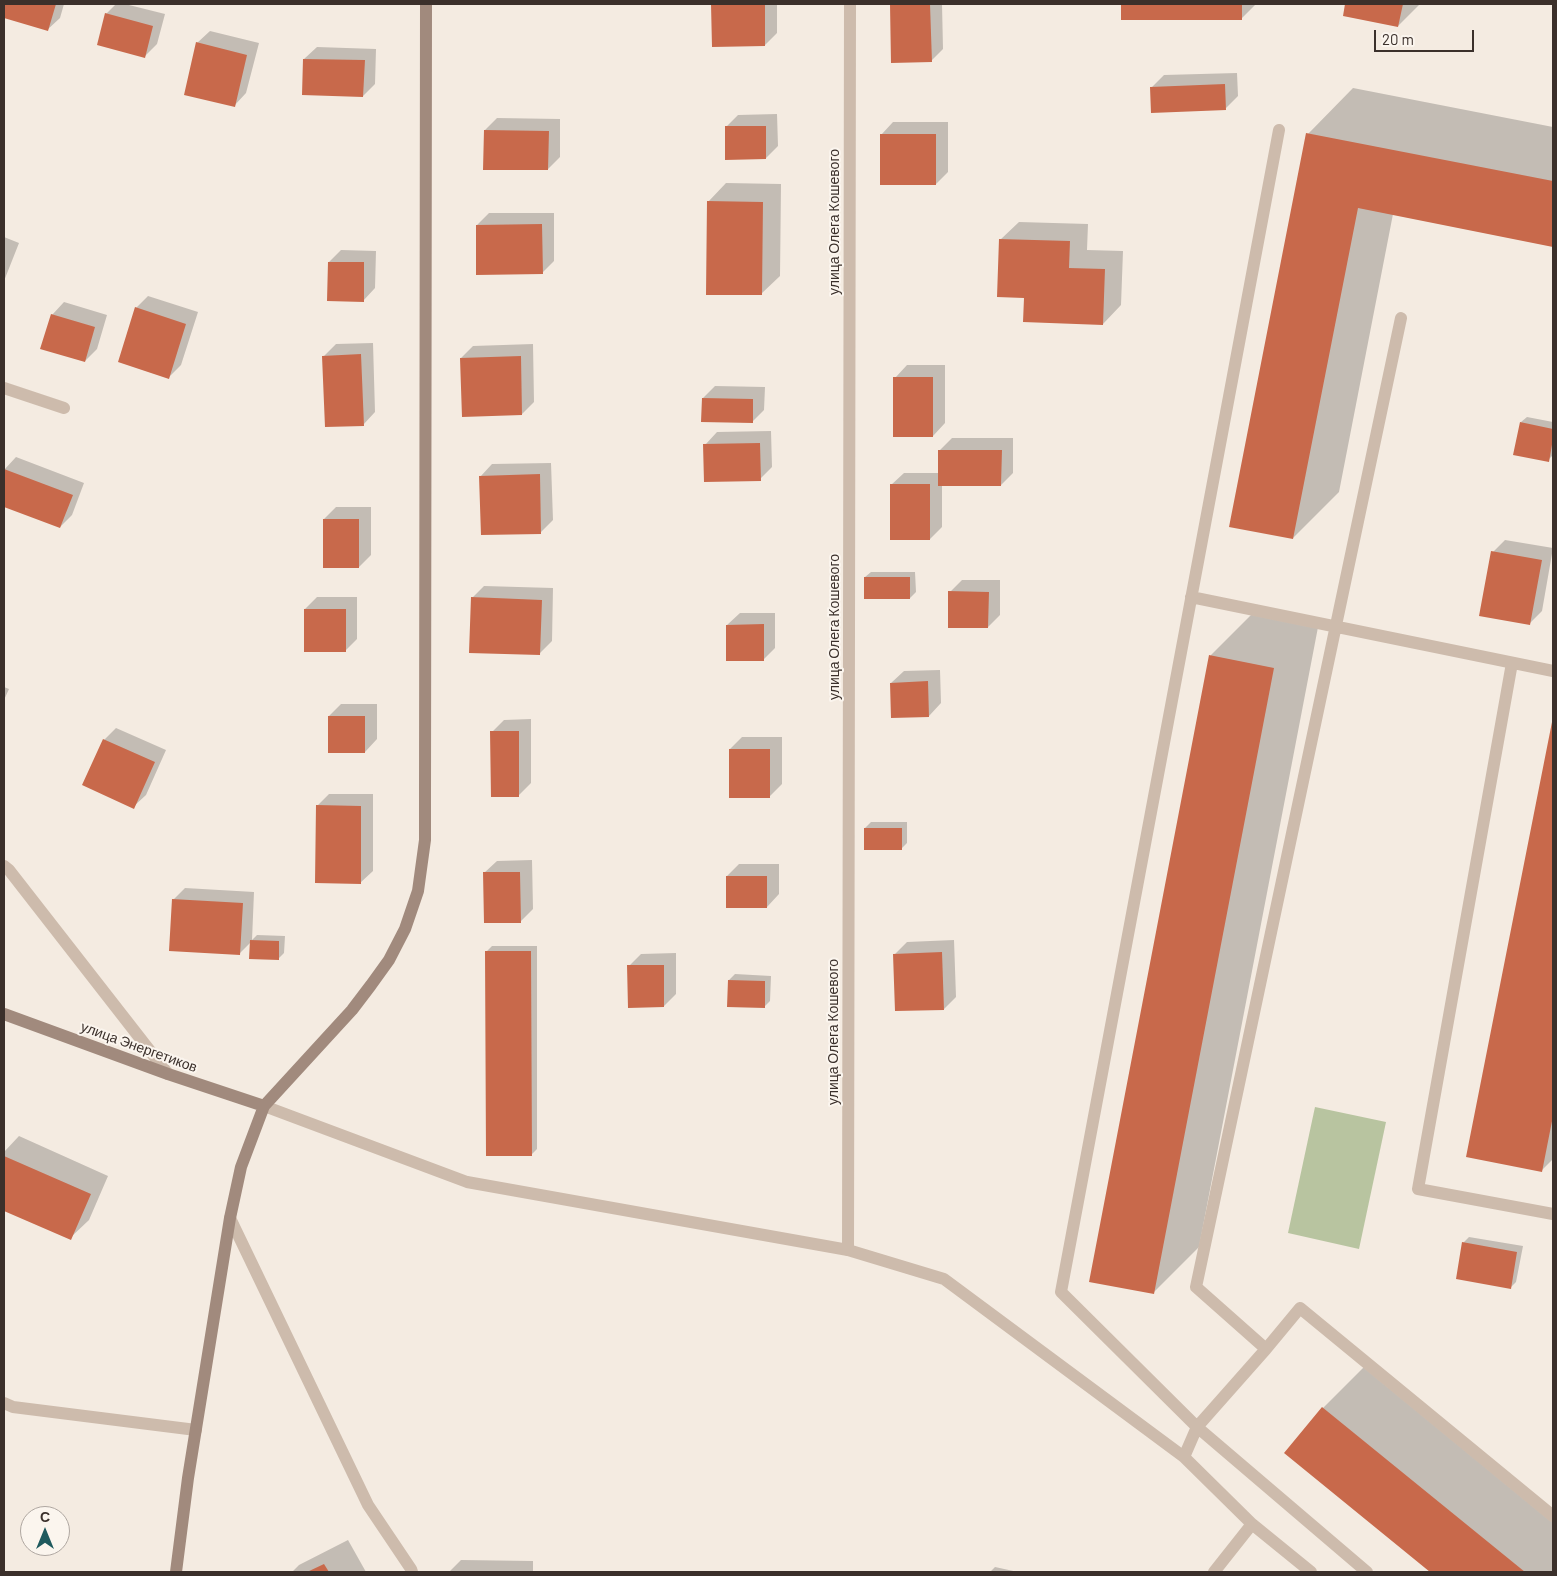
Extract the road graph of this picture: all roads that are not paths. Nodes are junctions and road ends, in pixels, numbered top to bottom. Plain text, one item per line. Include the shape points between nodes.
1 (424, 4) edge
2 (850, 4) edge
3 (1278, 130) dead end
4 (1401, 318) dead end
5 (4, 388) edge
6 (64, 408) dead end
7 (1191, 597) junction
8 (1336, 627) junction
9 (1512, 663) junction
10 (1553, 671) edge
11 (4, 866) edge
12 (7, 1018) edge
13 (168, 1074) junction
14 (264, 1106) junction
15 (1553, 1214) edge
16 (230, 1218) junction
17 (848, 1250) junction
18 (1266, 1349) junction
19 (4, 1403) edge
20 (1197, 1427) junction
21 (196, 1430) junction
22 (1184, 1457) junction
23 (1553, 1516) edge
24 (1252, 1524) junction
25 (176, 1572) edge
26 (412, 1572) edge
27 (1214, 1572) edge
28 (1311, 1572) edge
29 (1367, 1572) edge

1 - 14 street via 425,840 418,891 405,929 389,960 352,1010
2 - 17 street, улица Олега Кошевого
3 - 7 street
4 - 8 street
5 - 6 street
7 - 8 street
7 - 20 street via 1061,1292
8 - 9 street
8 - 18 street via 1196,1287
9 - 10 street
9 - 15 street via 1418,1190
11 - 13 street
12 - 13 street, улица Энергетиков
13 - 14 street, улица Энергетиков
14 - 16 street via 241,1167
14 - 17 street via 467,1182
16 - 21 street
16 - 26 street via 368,1505
17 - 22 street via 944,1279
18 - 20 street
18 - 23 street via 1300,1308
19 - 21 street via 13,1408
20 - 22 street
20 - 29 street
21 - 25 street
22 - 24 street
24 - 27 street
24 - 28 street

